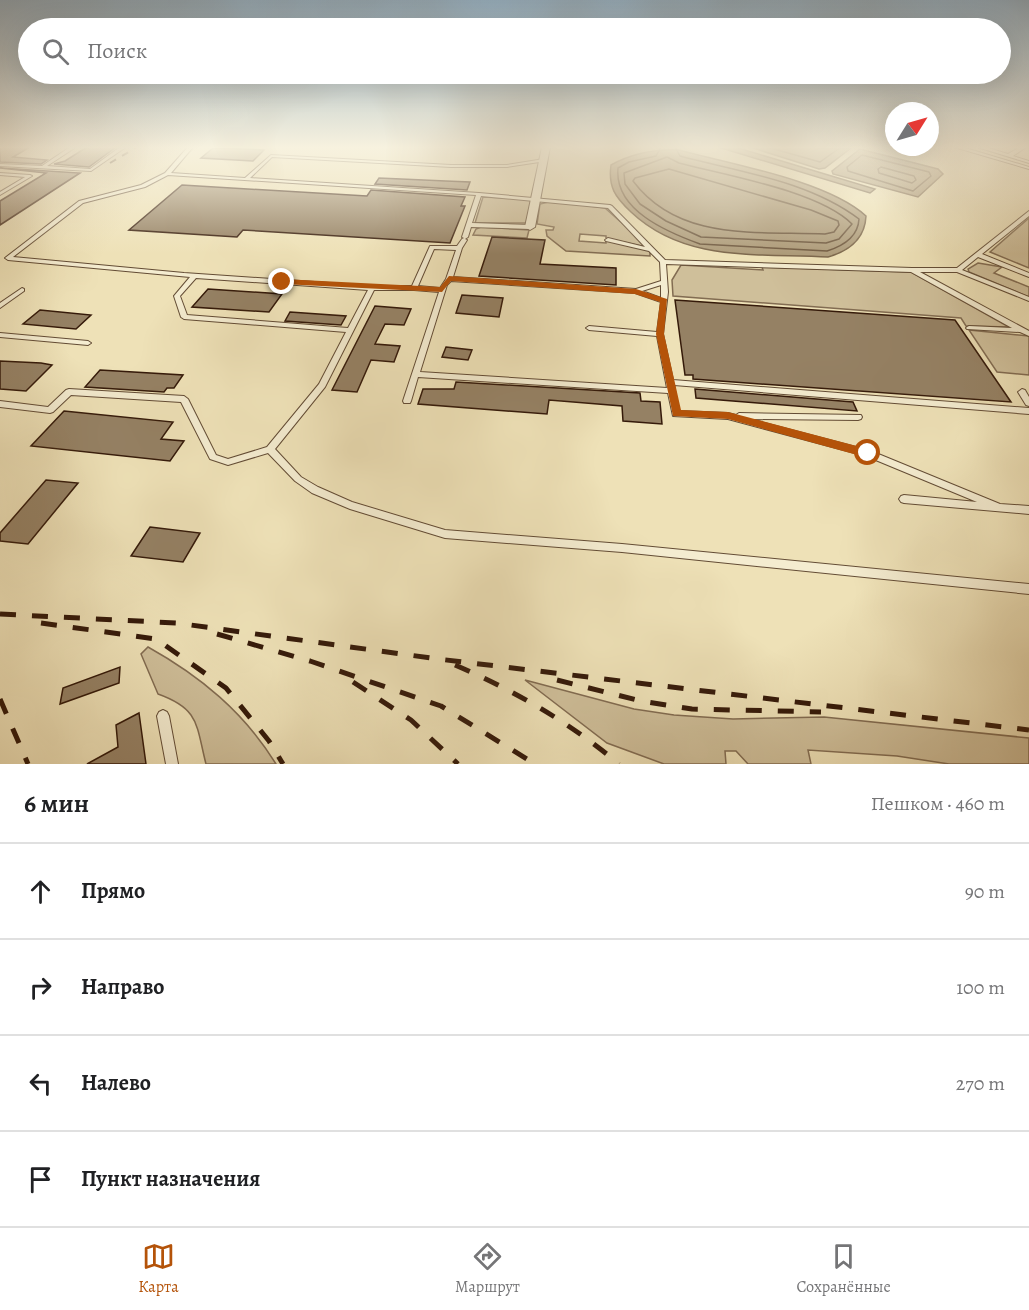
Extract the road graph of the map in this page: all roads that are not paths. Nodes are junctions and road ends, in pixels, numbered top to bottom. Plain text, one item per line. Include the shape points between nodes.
1 (19, 183) edge
2 (150, 183) edge
3 (303, 183) edge
4 (539, 183) edge
5 (0, 194) edge
6 (479, 194) junction
7 (536, 198) junction
8 (1029, 213) edge
9 (469, 225) junction
10 (530, 227) joint
11 (608, 240) dead end
12 (459, 248) junction
13 (654, 250) junction
14 (979, 255) junction
15 (663, 262) junction
16 (912, 270) junction
17 (958, 270) junction
18 (1029, 275) edge
19 (194, 276) junction
20 (449, 279) junction
21 (665, 282) junction
22 (372, 288) junction
23 (414, 288) junction
24 (22, 290) dead end
25 (442, 290) junction
26 (636, 291) junction
27 (1029, 299) edge
28 (664, 301) junction
29 (0, 306) edge
30 (589, 328) dead end
31 (969, 328) dead end
32 (351, 330) junction
33 (1021, 330) junction
34 (660, 334) junction
35 (1029, 334) edge
36 (0, 335) edge
37 (88, 343) dead end
38 (416, 374) junction
39 (671, 386) junction
40 (1029, 393) edge
41 (406, 401) dead end
42 (1029, 403) edge
43 (0, 404) edge
44 (1029, 411) edge
45 (728, 416) junction
46 (858, 417) dead end
47 (270, 449) junction
48 (904, 499) dead end
49 (997, 506) junction
50 (1029, 510) edge
51 (1029, 589) edge
52 (163, 716) dead end
53 (172, 764) edge

1 - 5 lane
2 - 19 lane via 81,202 8,258
3 - 6 lane
4 - 7 street
6 - 7 lane
6 - 9 lane
7 - 10 street
7 - 13 lane via 610,207
8 - 14 lane
9 - 10 lane
9 - 12 lane
11 - 13 lane
12 - 20 lane
12 - 23 lane via 432,247
13 - 15 lane
14 - 17 lane
14 - 18 lane
15 - 16 lane
15 - 21 lane
16 - 17 lane
16 - 33 lane
17 - 27 lane
19 - 22 lane
19 - 32 lane via 177,296 184,317
20 - 25 lane
20 - 26 lane
21 - 26 lane
21 - 28 lane
22 - 23 lane
22 - 32 lane
23 - 25 lane
24 - 29 lane
25 - 38 lane
26 - 28 lane
28 - 34 lane
30 - 34 lane
31 - 33 lane
32 - 47 lane via 322,385
33 - 35 lane
34 - 39 lane
36 - 37 lane
38 - 39 lane
38 - 41 lane
39 - 44 lane
39 - 45 lane via 676,414
40 - 42 lane via 1022,392
43 - 47 lane via 50,410 69,392 184,399 213,457 228,462
45 - 46 lane
45 - 49 lane via 868,453
47 - 51 lane via 315,490 350,506 445,534
48 - 49 lane
49 - 50 lane
52 - 53 lane

